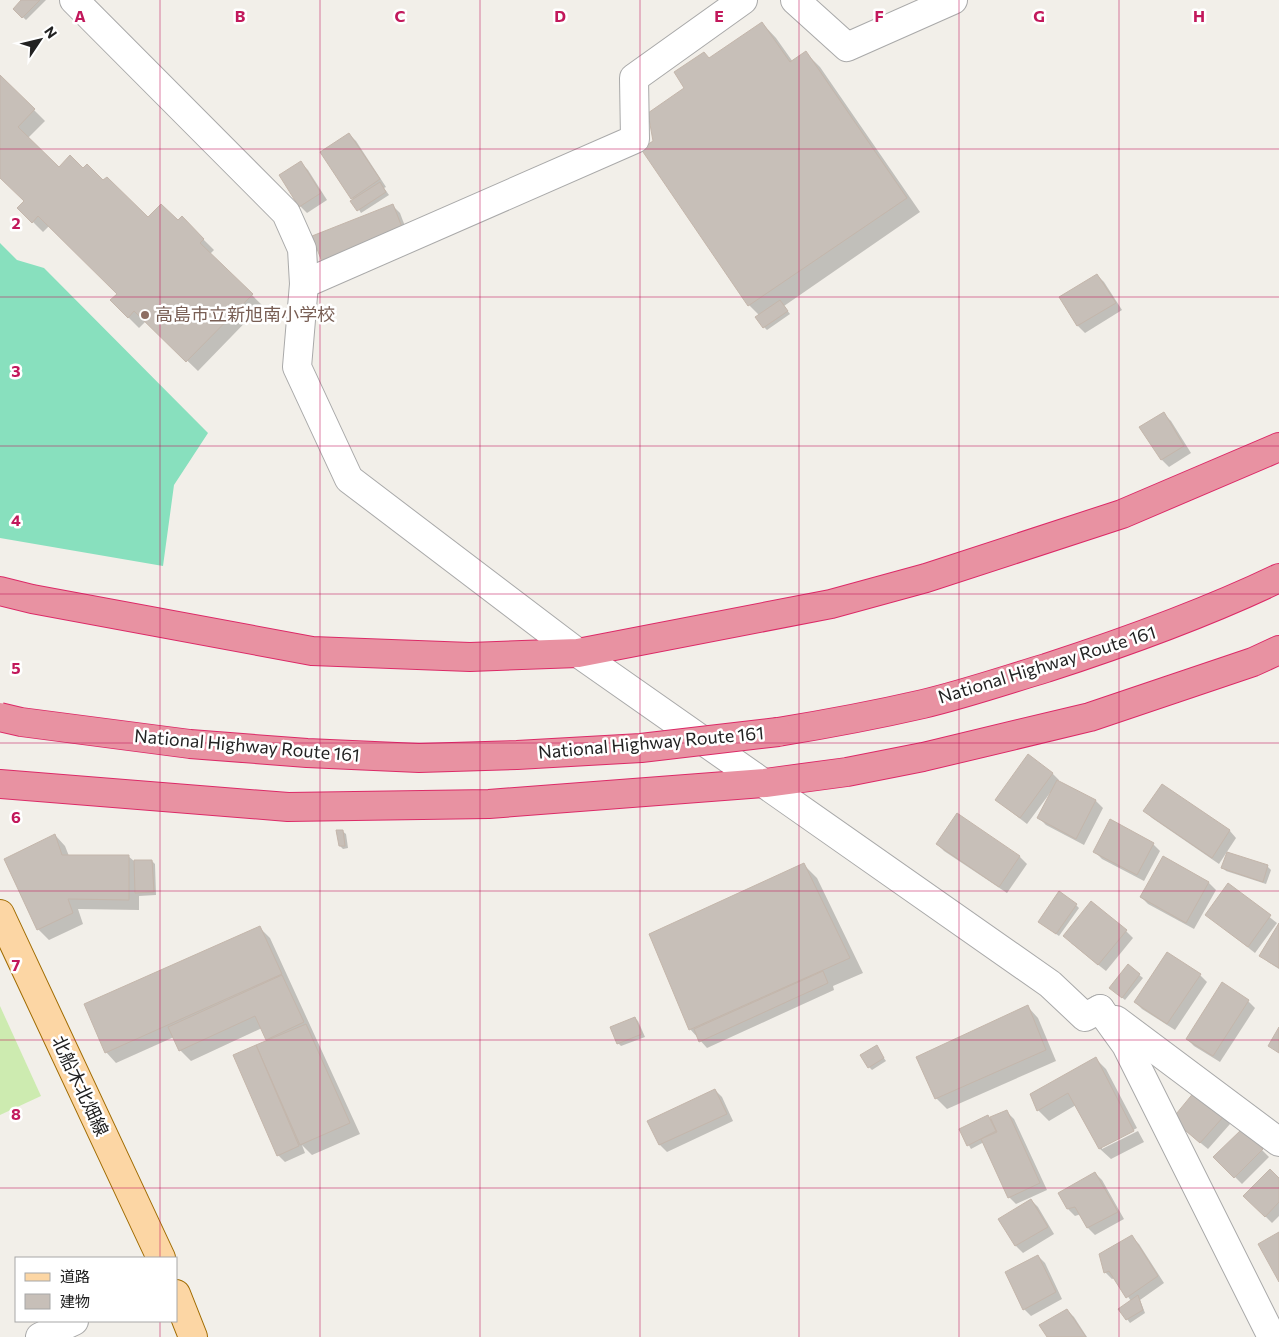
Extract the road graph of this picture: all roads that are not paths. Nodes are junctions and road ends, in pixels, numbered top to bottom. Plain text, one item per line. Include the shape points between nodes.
1 (74, 0) edge
2 (743, 0) edge
3 (795, 0) edge
4 (952, 0) edge
5 (304, 284) junction
6 (1279, 447) edge
7 (1279, 578) edge
8 (0, 590) edge
9 (1279, 650) edge
10 (578, 653) junction
11 (0, 717) edge
12 (0, 784) edge
13 (766, 784) junction
14 (0, 914) edge
15 (1100, 1009) junction
16 (1279, 1142) edge
17 (161, 1257) edge
18 (178, 1299) edge
19 (72, 1322) edge
20 (40, 1337) edge
21 (193, 1337) edge
22 (1272, 1337) edge

1 - 5 street via 286,213 302,249
2 - 5 street via 634,78 635,139
3 - 4 street via 847,46
5 - 10 street via 297,367 349,479
6 - 10 highway via 1122,514 926,578 831,604
7 - 11 highway, National Highway Route 161, bridge via 1166,628 993,684 916,705 778,732 641,748 419,758 307,753 190,744
8 - 10 highway via 32,599 312,650 470,657
9 - 13 highway via 1090,718 923,757
10 - 13 street
12 - 13 highway via 288,807 489,804
13 - 15 street via 1050,984 1086,1017
14 - 17 main road, 北船木北畑線
15 - 16 street
15 - 22 street via 1126,1045
18 - 21 main road
19 - 20 street

